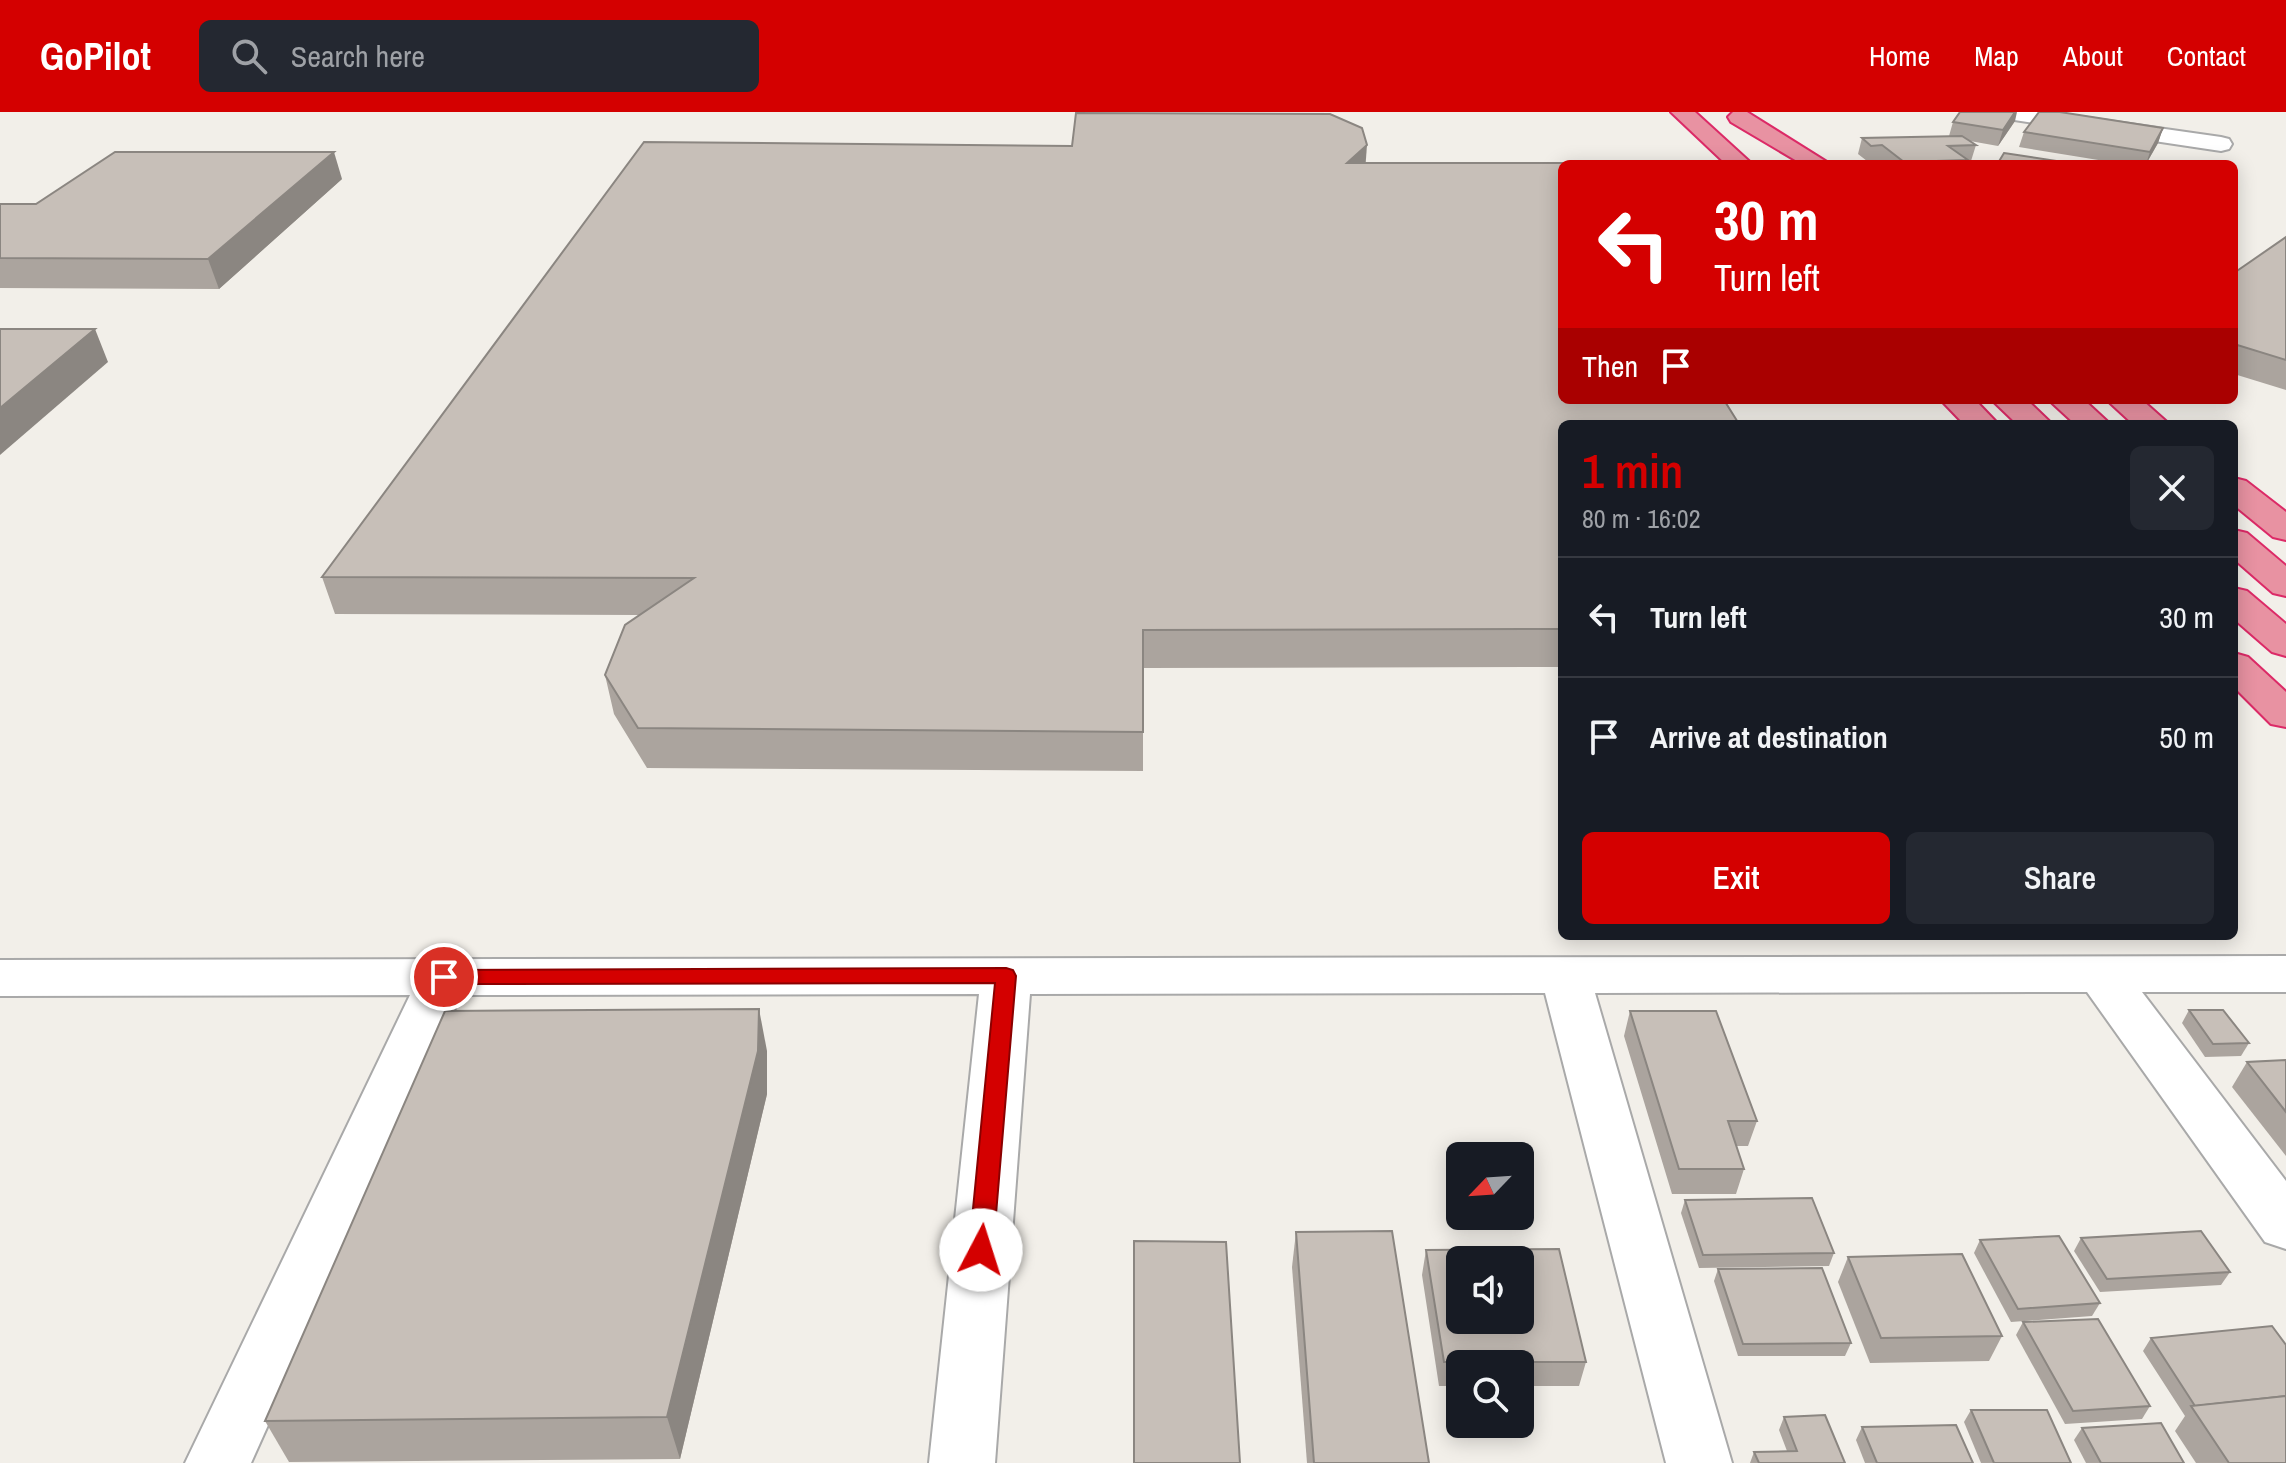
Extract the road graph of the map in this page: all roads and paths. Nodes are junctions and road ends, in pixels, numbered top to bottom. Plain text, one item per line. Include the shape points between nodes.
1 (2001, 112) edge
2 (1736, 114) edge
3 (1676, 126) edge
4 (2221, 144) edge
5 (1733, 160) edge
6 (1790, 160) edge
7 (1811, 160) edge
8 (1961, 404) edge
9 (2013, 404) edge
10 (2070, 404) edge
11 (2128, 404) edge
12 (1978, 420) edge
13 (2031, 420) edge
14 (2089, 420) edge
15 (2148, 420) edge
16 (2238, 491) edge
17 (2286, 529) edge
18 (2238, 544) edge
19 (2286, 585) edge
20 (2238, 602) edge
21 (2286, 644) edge
22 (2238, 669) edge
23 (2286, 715) edge
24 (2101, 974) junction
25 (2286, 974) edge
26 (1565, 975) junction
27 (1006, 976) junction
28 (444, 977) junction
29 (0, 978) edge
30 (2286, 1225) edge
31 (218, 1463) edge
32 (962, 1463) edge
33 (1699, 1463) edge

1 - 4 street
2 - 6 highway
2 - 7 highway
3 - 5 highway
8 - 12 highway
9 - 13 highway
10 - 14 highway
11 - 15 highway
16 - 17 highway
18 - 19 highway
20 - 21 highway
22 - 23 highway
24 - 25 street
24 - 26 street
24 - 30 street
26 - 27 street
26 - 33 street
27 - 28 street
27 - 32 street
28 - 29 street
28 - 31 street

